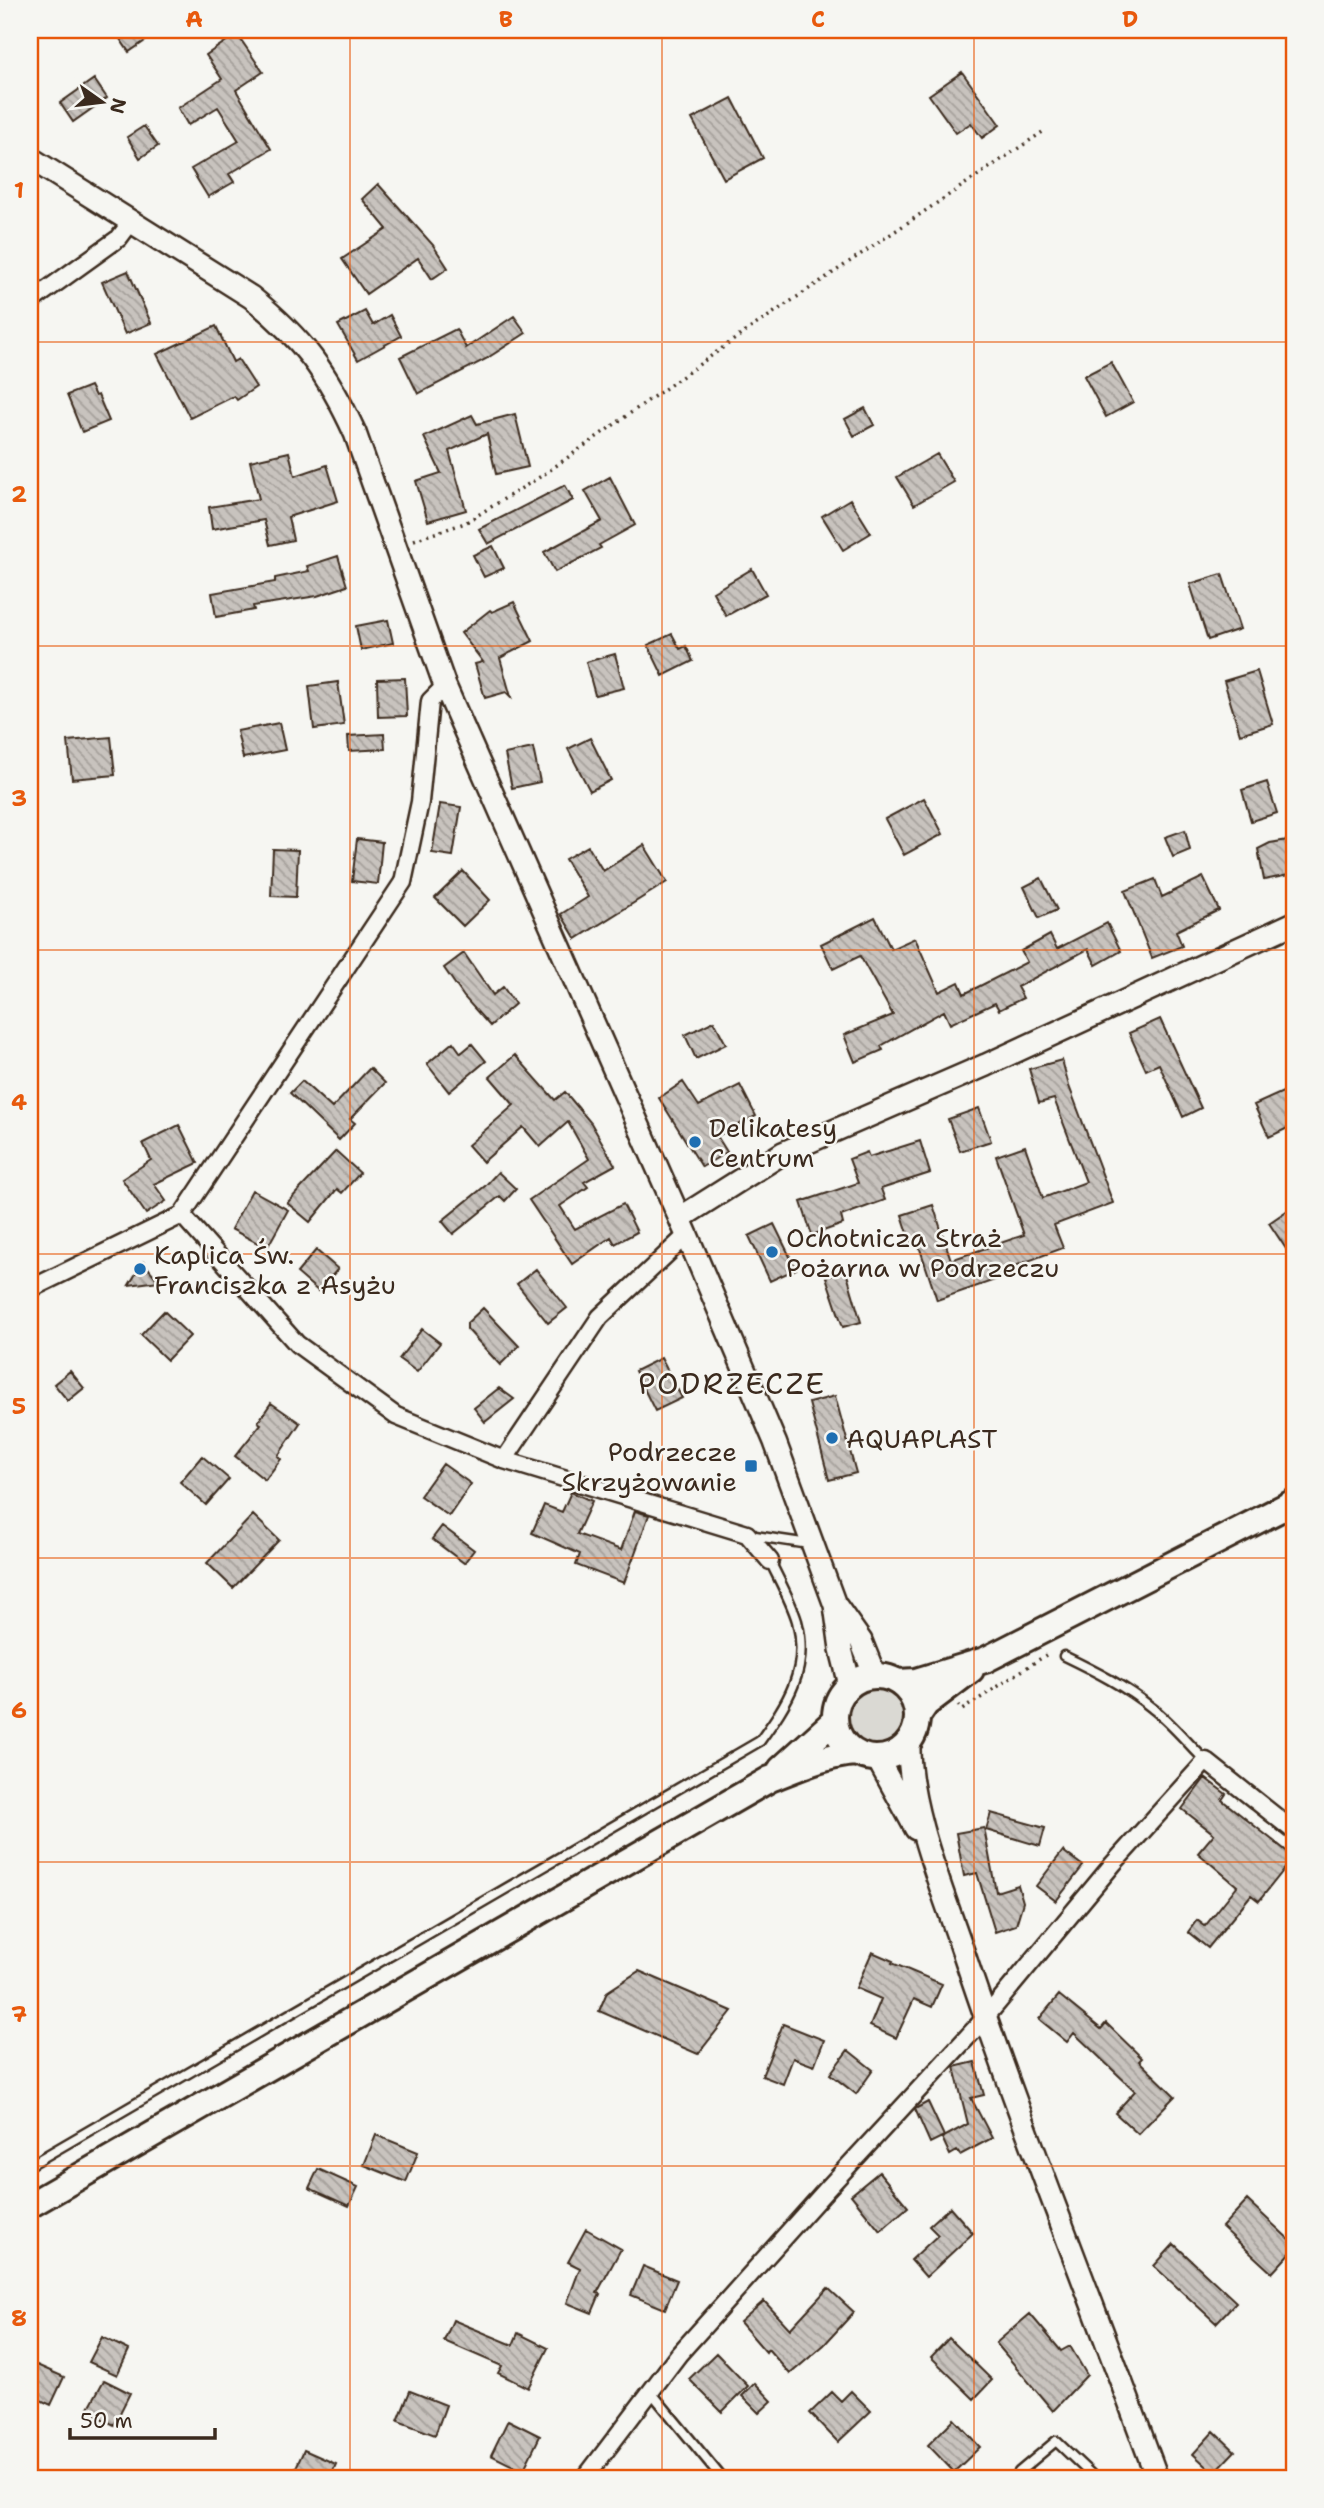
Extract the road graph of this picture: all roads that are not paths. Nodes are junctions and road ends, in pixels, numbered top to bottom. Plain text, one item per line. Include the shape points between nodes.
1 (30, 158) edge
2 (131, 222) junction
3 (30, 302) edge
4 (445, 686) junction
5 (1294, 923) edge
6 (181, 1215) junction
7 (683, 1226) junction
8 (30, 1289) edge
9 (504, 1460) junction
10 (1294, 1502) edge
11 (747, 1534) junction
12 (815, 1545) junction
13 (770, 1561) joint
14 (835, 1605) junction
15 (1064, 1656) road end
16 (985, 1660) junction
17 (887, 1679) junction
18 (850, 1685) junction
19 (917, 1717) junction
20 (835, 1720) junction
21 (909, 1741) junction
22 (866, 1755) junction
23 (1206, 1761) junction
24 (770, 1779) junction
25 (1292, 1823) edge
26 (930, 1855) junction
27 (985, 2018) junction
28 (30, 2165) edge
29 (30, 2205) edge
30 (650, 2392) junction
31 (1018, 2472) dead end
32 (585, 2478) edge
33 (722, 2478) edge
34 (1096, 2478) edge
35 (1157, 2478) edge

1 - 2 street
2 - 3 street via 119,238
2 - 4 street via 251,297 304,345 324,372 355,433
4 - 6 street via 429,701 420,803 403,882
4 - 7 street
5 - 7 street via 783,1153
6 - 8 street
6 - 9 street via 297,1344 396,1416
7 - 9 street via 600,1317
7 - 12 street
9 - 11 street
10 - 16 main road
11 - 12 lane
11 - 13 street
12 - 14 street
13 - 28 lane via 797,1621 801,1652 798,1678 785,1707 760,1741
14 - 17 street
14 - 18 street
15 - 23 lane via 1133,1693
16 - 17 main road via 916,1681
16 - 19 main road via 926,1704
17 - 18 main road via 862,1678
17 - 19 main road via 908,1692
18 - 20 main road via 836,1707
19 - 21 main road
20 - 22 main road via 846,1745
20 - 24 main road
21 - 22 main road via 889,1756
21 - 26 street via 912,1783
22 - 24 main road via 839,1754
22 - 26 street
23 - 25 street
23 - 27 street via 1112,1864
24 - 29 main road
26 - 27 street
27 - 30 street via 739,2287
27 - 35 street
30 - 32 street
30 - 33 lane
31 - 34 lane via 1056,2441

